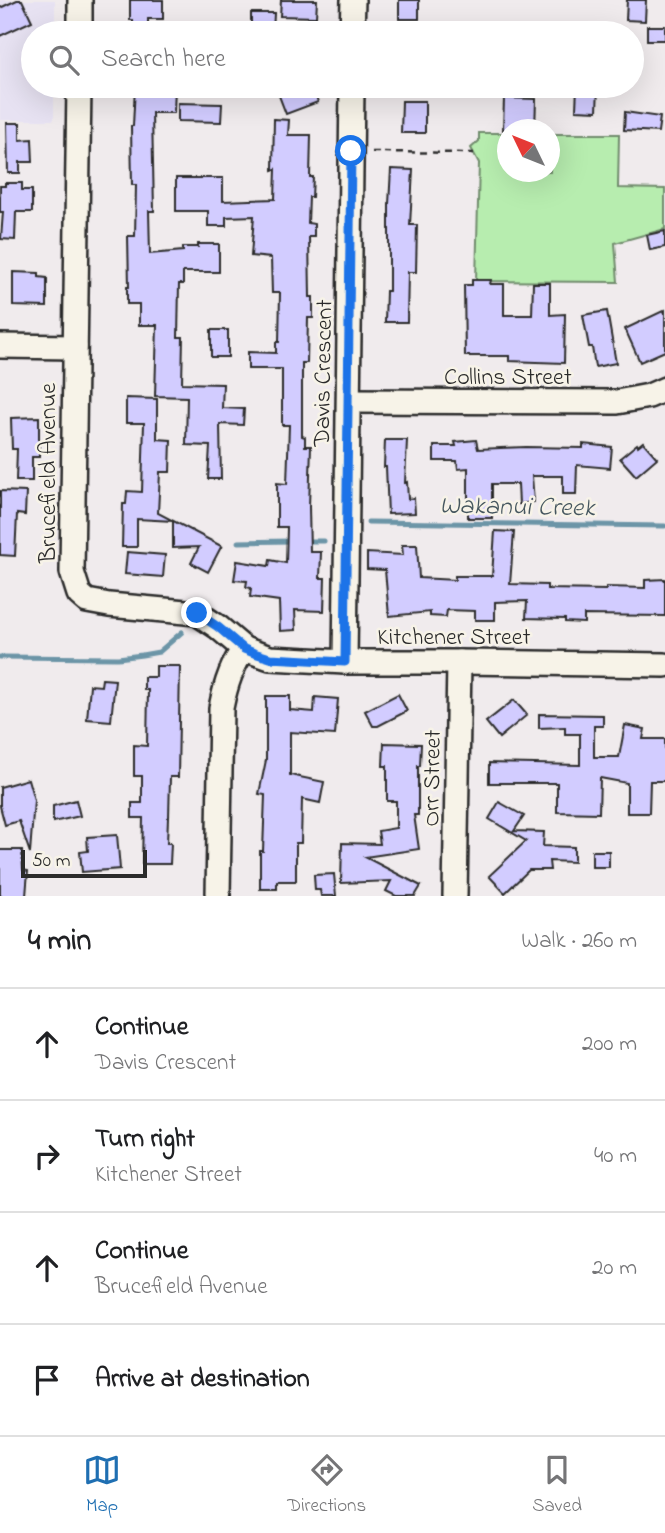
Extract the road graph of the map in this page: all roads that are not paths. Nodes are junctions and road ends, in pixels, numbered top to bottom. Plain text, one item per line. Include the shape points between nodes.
1 (80, 0) edge
2 (353, 0) edge
3 (80, 21) edge
4 (352, 21) edge
5 (79, 98) edge
6 (352, 98) edge
7 (0, 346) edge
8 (75, 347) junction
9 (665, 389) edge
10 (349, 401) junction
11 (244, 649) junction
12 (345, 662) junction
13 (459, 662) junction
14 (665, 665) edge
15 (218, 896) edge
16 (455, 896) edge

1 - 3 street
2 - 4 street
5 - 8 street, Brucefield Avenue
6 - 10 street, Davis Crescent
7 - 8 street
8 - 11 street, Brucefield Avenue via 72,572 79,594 87,601 109,605 197,613
9 - 10 street, Collins Street via 617,402
10 - 12 street, Davis Crescent
11 - 12 street, Kitchener Street via 270,658
11 - 15 street via 236,659 221,708
12 - 13 street, Kitchener Street
13 - 14 street, Kitchener Street
13 - 16 street, Orr Street

